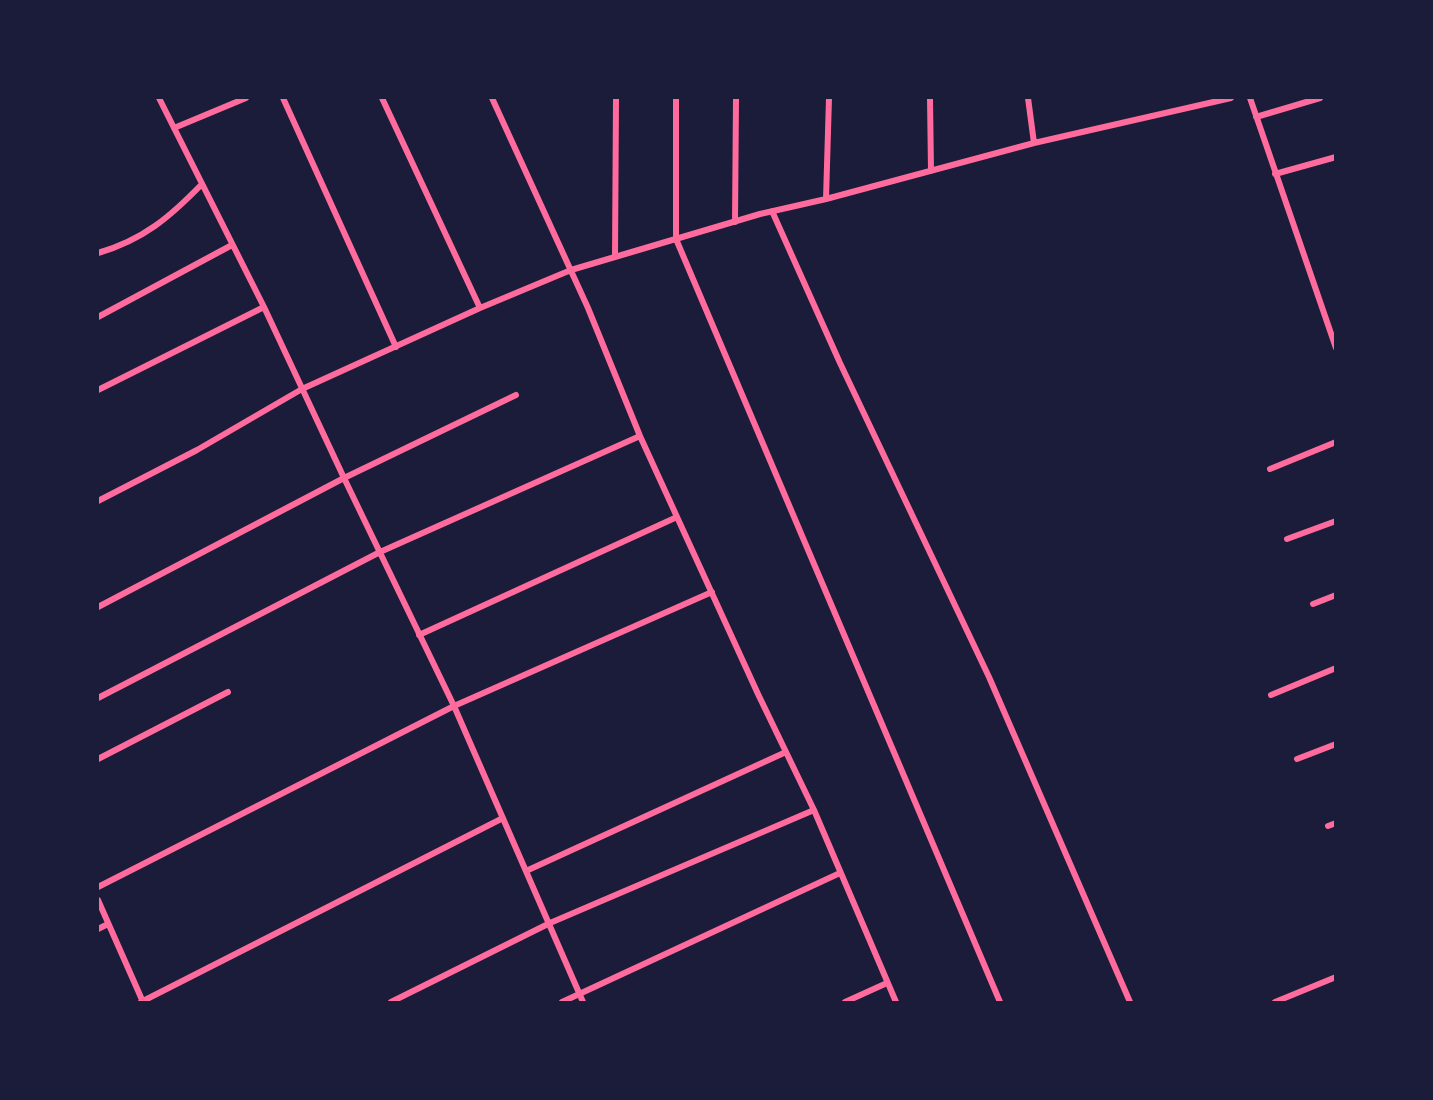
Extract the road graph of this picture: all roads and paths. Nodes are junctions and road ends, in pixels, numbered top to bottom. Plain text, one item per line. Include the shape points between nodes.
1 (159, 98) edge
2 (246, 98) edge
3 (283, 98) edge
4 (381, 98) edge
5 (492, 98) edge
6 (616, 98) edge
7 (676, 98) edge
8 (736, 98) edge
9 (830, 98) edge
10 (930, 98) edge
11 (1029, 98) edge
12 (1231, 98) edge
13 (1250, 98) edge
14 (1320, 98) edge
15 (1256, 117) junction
16 (174, 128) junction
17 (1034, 143) junction
18 (1335, 157) edge
19 (931, 171) junction
20 (1275, 174) junction
21 (202, 184) junction
22 (826, 199) junction
23 (772, 211) junction
24 (735, 222) junction
25 (676, 239) junction
26 (232, 245) junction
27 (98, 253) edge
28 (615, 257) junction
29 (571, 270) junction
30 (264, 306) junction
31 (480, 308) junction
32 (98, 316) edge
33 (1334, 337) edge
34 (396, 347) junction
35 (1335, 348) edge
36 (302, 389) junction
37 (98, 390) edge
38 (516, 395) dead end
39 (640, 436) junction
40 (1335, 442) edge
41 (1270, 469) dead end
42 (344, 478) junction
43 (98, 501) edge
44 (677, 517) junction
45 (1335, 521) edge
46 (1287, 539) dead end
47 (380, 552) junction
48 (712, 592) junction
49 (1335, 595) edge
50 (1313, 604) dead end
51 (98, 607) edge
52 (419, 635) junction
53 (1335, 668) edge
54 (228, 692) dead end
55 (1272, 695) dead end
56 (98, 698) edge
57 (454, 706) junction
58 (1335, 744) edge
59 (786, 752) junction
60 (98, 759) edge
61 (1297, 759) dead end
62 (814, 810) junction
63 (503, 818) junction
64 (1335, 823) edge
65 (1328, 826) dead end
66 (526, 871) junction
67 (840, 873) junction
68 (98, 887) edge
69 (98, 900) edge
70 (550, 923) junction
71 (108, 924) junction
72 (98, 929) edge
73 (1335, 977) edge
74 (887, 983) junction
75 (579, 993) junction
76 (143, 1002) edge
77 (391, 1002) edge
78 (562, 1002) edge
79 (583, 1002) edge
80 (845, 1002) edge
81 (896, 1002) edge
82 (1000, 1002) edge
83 (1130, 1002) edge
84 (1275, 1002) edge

1 - 16 street
2 - 16 street
3 - 34 street
4 - 31 street
5 - 29 street
6 - 28 street
7 - 25 street
8 - 24 street
9 - 22 street
10 - 19 street
11 - 17 street
12 - 17 street
13 - 15 street
14 - 15 street
15 - 20 street
16 - 21 street
17 - 19 street
18 - 20 street
19 - 22 street
20 - 33 street
21 - 26 street
21 - 27 street via 153,229 117,248
22 - 23 street
23 - 24 street
23 - 83 street via 989,677
24 - 25 street
25 - 28 street
25 - 82 street
26 - 30 street
26 - 32 street
28 - 29 street
29 - 31 street
29 - 39 street
30 - 36 street
30 - 37 street
31 - 34 street
33 - 35 street
34 - 36 street
36 - 42 street
36 - 43 street
38 - 42 street
39 - 44 street
39 - 47 street
40 - 41 street
42 - 47 street
42 - 51 street
44 - 48 street
44 - 52 street
45 - 46 street
47 - 52 street
47 - 56 street
48 - 57 street
48 - 59 street
49 - 50 street
52 - 57 street
53 - 55 street
54 - 60 street
57 - 63 street
57 - 68 street
58 - 61 street
59 - 62 street
59 - 66 street
62 - 67 street
62 - 70 street
63 - 66 street
63 - 76 street
64 - 65 street
66 - 70 street
67 - 74 street
67 - 75 street
69 - 71 street
70 - 75 street
70 - 77 street
71 - 72 street
71 - 76 street
73 - 84 street
74 - 80 street
74 - 81 street
75 - 78 street
75 - 79 street

